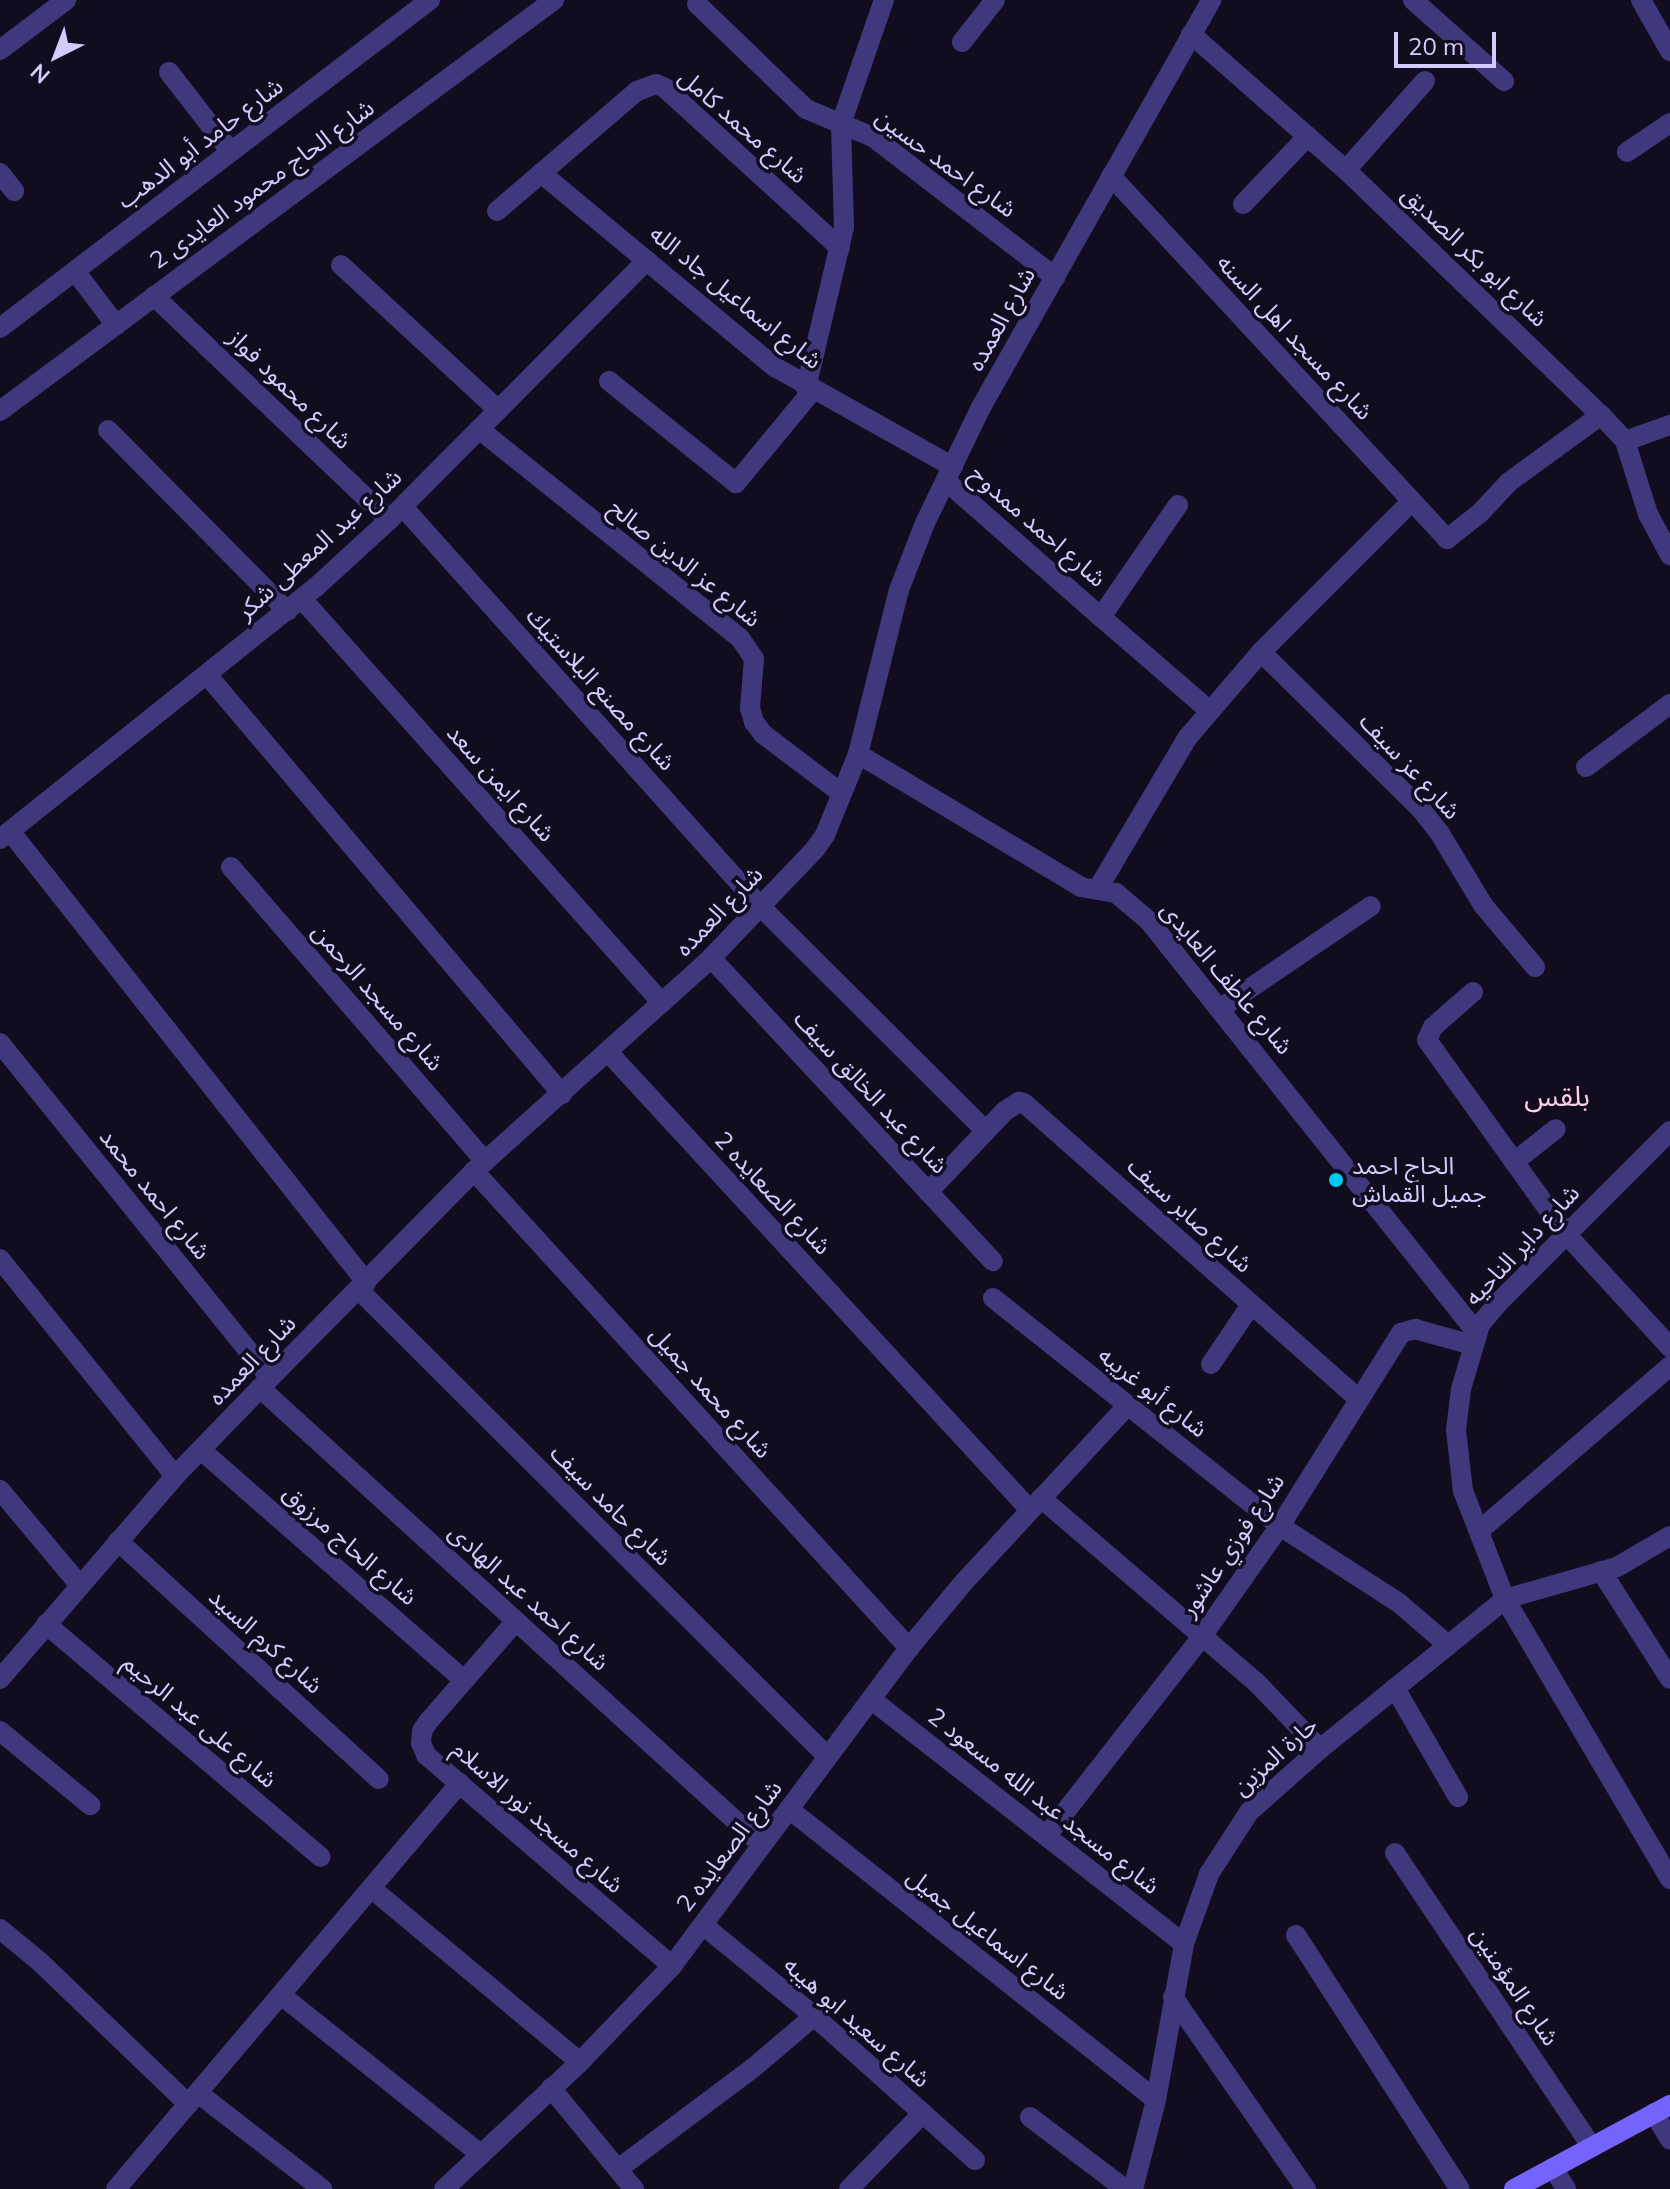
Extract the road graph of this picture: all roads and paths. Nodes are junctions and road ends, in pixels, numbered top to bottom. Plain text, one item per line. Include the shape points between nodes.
1 (66, 0) edge
2 (430, 0) edge
3 (554, 0) edge
4 (884, 0) edge
5 (995, 0) edge
6 (1211, 0) edge
7 (1413, 0) edge
8 (1641, 0) edge
9 (697, 4) dead end
10 (1191, 34) junction
11 (962, 42) dead end
12 (0, 50) edge
13 (1670, 51) edge
14 (169, 72) dead end
15 (1425, 81) dead end
16 (1504, 81) dead end
17 (1670, 123) edge
18 (841, 124) junction
19 (1308, 136) junction
20 (231, 152) junction
21 (1627, 152) dead end
22 (1346, 170) junction
23 (0, 173) edge
24 (541, 173) junction
25 (1111, 176) junction
26 (14, 191) dead end
27 (1243, 204) dead end
28 (497, 211) dead end
29 (840, 248) junction
30 (647, 260) junction
31 (341, 265) dead end
32 (75, 271) junction
33 (1055, 277) junction
34 (154, 296) junction
35 (116, 325) junction
36 (0, 328) edge
37 (609, 381) dead end
38 (809, 389) junction
39 (498, 410) junction
40 (0, 411) edge
41 (1601, 415) junction
42 (1670, 425) edge
43 (479, 429) junction
44 (108, 430) dead end
45 (1625, 441) junction
46 (950, 474) junction
47 (1411, 502) junction
48 (1178, 505) dead end
49 (396, 514) junction
50 (1670, 555) edge
51 (294, 605) junction
52 (1101, 617) junction
53 (1261, 652) junction
54 (208, 676) junction
55 (1670, 704) edge
56 (1210, 711) junction
57 (858, 754) junction
58 (1586, 767) dead end
59 (841, 793) junction
60 (5, 835) edge
61 (231, 867) dead end
62 (1097, 890) junction
63 (760, 906) junction
64 (1371, 906) dead end
65 (711, 958) junction
66 (1535, 967) dead end
67 (1473, 992) dead end
68 (662, 1003) junction
69 (1221, 1008) junction
70 (0, 1043) edge
71 (608, 1052) junction
72 (562, 1094) junction
73 (1556, 1129) dead end
74 (986, 1131) junction
75 (1669, 1133) edge
76 (1514, 1162) junction
77 (480, 1166) junction
78 (928, 1192) junction
79 (1566, 1234) junction
80 (0, 1259) edge
81 (993, 1261) dead end
82 (362, 1286) junction
83 (993, 1298) dead end
84 (1251, 1305) junction
85 (1474, 1339) junction
86 (1670, 1347) edge
87 (1211, 1364) dead end
88 (1670, 1366) edge
89 (265, 1383) junction
90 (1358, 1399) junction
91 (1128, 1405) junction
92 (201, 1450) junction
93 (175, 1476) junction
94 (0, 1490) edge
95 (1036, 1504) junction
96 (1280, 1526) junction
97 (1479, 1531) junction
98 (1670, 1536) edge
99 (118, 1541) junction
100 (1601, 1571) junction
101 (79, 1584) junction
102 (1505, 1599) junction
103 (516, 1621) junction
104 (46, 1624) junction
105 (1203, 1635) junction
106 (1448, 1645) junction
107 (909, 1648) junction
108 (0, 1679) edge
109 (1670, 1679) edge
110 (464, 1680) junction
111 (1395, 1688) junction
112 (872, 1700) junction
113 (0, 1731) edge
114 (1320, 1749) junction
115 (828, 1757) junction
116 (379, 1779) dead end
117 (460, 1783) junction
118 (1458, 1797) dead end
119 (90, 1805) dead end
120 (789, 1809) junction
121 (1047, 1835) junction
122 (762, 1845) junction
123 (1395, 1853) dead end
124 (321, 1857) dead end
125 (1670, 1879) edge
126 (371, 1888) junction
127 (703, 1925) junction
128 (0, 1929) edge
129 (1296, 1935) dead end
130 (1184, 1944) junction
131 (672, 1966) junction
132 (281, 1995) junction
133 (1173, 1997) junction
134 (814, 2016) junction
135 (580, 2062) junction
136 (551, 2088) junction
137 (193, 2099) junction
138 (1156, 2100) junction
139 (1662, 2109) edge
140 (923, 2113) junction
141 (1030, 2117) dead end
142 (1670, 2140) edge
143 (1592, 2147) junction
144 (479, 2153) junction
145 (975, 2160) dead end
146 (1553, 2168) junction
147 (618, 2169) junction
148 (116, 2189) edge
149 (322, 2189) edge
150 (444, 2189) edge
151 (634, 2189) edge
152 (849, 2189) edge
153 (1125, 2189) edge
154 (1133, 2189) edge
155 (1306, 2189) edge
156 (1460, 2189) edge
157 (1514, 2189) edge
158 (1566, 2189) edge

1 - 12 street
2 - 20 street, شارع حامد أبو الدهب
3 - 34 street, شارع الحاج محمود العايدى 2
4 - 18 street
5 - 11 street
6 - 10 street, شارع العمده
7 - 16 street
8 - 13 street
9 - 18 street, شارع احمد حسين via 806,109
10 - 19 street, شارع ابو بكر الصديق
10 - 25 street, شارع العمده
14 - 20 street
15 - 22 street
17 - 21 street
18 - 29 street
18 - 33 street, شارع احمد حسين via 887,147
19 - 22 street, شارع ابو بكر الصديق
19 - 27 street
20 - 32 street, شارع حامد أبو الدهب
22 - 41 street, شارع ابو بكر الصديق
23 - 26 street
24 - 28 street, شارع محمد كامل
24 - 29 street, شارع محمد كامل via 637,91 656,84
24 - 30 street, شارع اسماعيل جاد الله
25 - 33 street, شارع العمده
25 - 47 street, شارع مسجد اهل السنه
29 - 38 street
30 - 38 street, شارع اسماعيل جاد الله
30 - 39 street, شارع عبد المعطى شكر
31 - 39 street
32 - 35 street
32 - 36 street, شارع حامد أبو الدهب
33 - 46 street, شارع العمده via 980,409
34 - 35 street, شارع الحاج محمود العايدى 2
34 - 49 street, شارع محمود فواز
35 - 40 street, شارع الحاج محمود العايدى 2
37 - 38 street via 736,483
38 - 46 street, شارع اسماعيل جاد الله
39 - 43 street, شارع عبد المعطى شكر
41 - 45 street, شارع ابو بكر الصديق
41 - 47 street, شارع مسجد اهل السنه via 1509,482 1450,539
42 - 45 street
43 - 49 street, شارع عبد المعطى شكر
43 - 59 street, شارع عز الدين صالح via 740,638 754,659 754,722
44 - 51 street, شارع ايمن سعد
45 - 50 street, شارع ابو بكر الصديق via 1648,514
46 - 52 street, شارع احمد ممدوح
46 - 57 street, شارع العمده via 899,590
47 - 53 street
48 - 52 street, شارع احمد ممدوح
49 - 51 street, شارع عبد المعطى شكر
49 - 63 street, شارع مصنع البلاستيك
51 - 54 street, شارع عبد المعطى شكر
51 - 68 street, شارع ايمن سعد
52 - 56 street
53 - 56 street
53 - 66 street, شارع عز سيف via 1420,808 1483,905
54 - 60 street, شارع عبد المعطى شكر
54 - 72 street
55 - 58 street
56 - 62 street via 1188,737
57 - 59 street, شارع العمده
57 - 62 street, شارع عاطف العايدى via 1081,887
59 - 63 street, شارع العمده via 815,849
60 - 82 street, شارع حامد سيف
61 - 77 street, شارع مسجد الرحمن
62 - 69 street, شارع عاطف العايدى via 1116,893 1149,921
63 - 65 street, شارع العمده
63 - 74 street
64 - 69 street
65 - 68 street, شارع العمده
65 - 78 street, شارع عبد الخالق سيف
67 - 76 street via 1433,1027 1427,1040
68 - 71 street, شارع العمده
69 - 85 street, شارع عاطف العايدى
70 - 89 street, شارع احمد محمد
71 - 72 street, شارع العمده
71 - 95 street, شارع الصعايده 2
72 - 77 street, شارع العمده
73 - 76 street
74 - 78 street, شارع صابر سيف
74 - 84 street, شارع صابر سيف via 1012,1105 1024,1103
75 - 79 street, شارع داير الناحيه
76 - 79 street
77 - 82 street, شارع العمده
77 - 107 street, شارع محمد جميل
78 - 81 street, شارع عبد الخالق سيف
79 - 85 street, شارع داير الناحيه via 1499,1302
79 - 86 street
80 - 93 street
82 - 89 street, شارع العمده
82 - 115 street, شارع حامد سيف
83 - 91 street, شارع أبو غريبه
84 - 87 street
84 - 90 street, شارع صابر سيف
85 - 90 street, شارع فوزي عاشور via 1404,1330
85 - 97 street, شارع داير الناحيه via 1461,1389 1456,1455
88 - 97 street
89 - 92 street, شارع العمده
89 - 103 street, شارع احمد عبد الهادى
90 - 96 street, شارع فوزي عاشور
91 - 95 street, شارع الصعايده 2
91 - 96 street, شارع أبو غريبه
92 - 93 street, شارع العمده
92 - 110 street, شارع الحاج مرزوق
93 - 99 street, شارع العمده
94 - 101 street
95 - 105 street
95 - 107 street, شارع الصعايده 2
96 - 105 street, شارع فوزي عاشور
96 - 106 street, شارع أبو غريبه via 1399,1603
97 - 102 street, شارع داير الناحيه
98 - 100 street, حارة المزين via 1646,1553
99 - 101 street, شارع العمده
99 - 116 street, شارع كرم السيد
100 - 102 street, حارة المزين
100 - 109 street
101 - 104 street, شارع العمده
102 - 106 street, حارة المزين
102 - 125 street, شارع داير الناحيه
103 - 110 street, شارع مسجد نور الاسلام
103 - 122 street, شارع احمد عبد الهادى
104 - 108 street, شارع العمده
104 - 124 street, شارع على عبد الرحيم
105 - 114 street
105 - 121 street, شارع فوزي عاشور
106 - 111 street, حارة المزين
107 - 112 street, شارع الصعايده 2
110 - 117 street, شارع مسجد نور الاسلام via 422,1731 421,1743 426,1755
111 - 114 street, حارة المزين
111 - 118 street
112 - 115 street, شارع الصعايده 2
112 - 121 street, شارع مسجد عبد الله مسعود 2
113 - 119 street
114 - 130 street, حارة المزين via 1249,1812 1226,1844 1209,1874
115 - 120 street, شارع الصعايده 2
117 - 126 street
117 - 131 street, شارع مسجد نور الاسلام
120 - 122 street, شارع الصعايده 2
120 - 138 street, شارع اسماعيل جميل
121 - 130 street, شارع مسجد عبد الله مسعود 2
122 - 127 street, شارع الصعايده 2
123 - 143 street, شارع المؤمنين
126 - 132 street
126 - 135 street
127 - 131 street, شارع الصعايده 2
127 - 134 street, شارع سعيد ابو هيبه
128 - 137 street
129 - 156 street
130 - 133 street, حارة المزين
131 - 135 street, شارع الصعايده 2
132 - 137 street
132 - 144 street
133 - 138 street, حارة المزين
133 - 155 street
134 - 140 street, شارع سعيد ابو هيبه
134 - 147 street
135 - 136 street, شارع الصعايده 2
136 - 144 street, شارع الصعايده 2
136 - 147 street
137 - 148 street
137 - 149 street
138 - 154 street, حارة المزين
139 - 142 street
139 - 143 street
140 - 145 street, شارع سعيد ابو هيبه
140 - 152 street
141 - 153 street
143 - 146 street
144 - 150 street, شارع الصعايده 2
146 - 157 street
146 - 158 street
147 - 151 street

